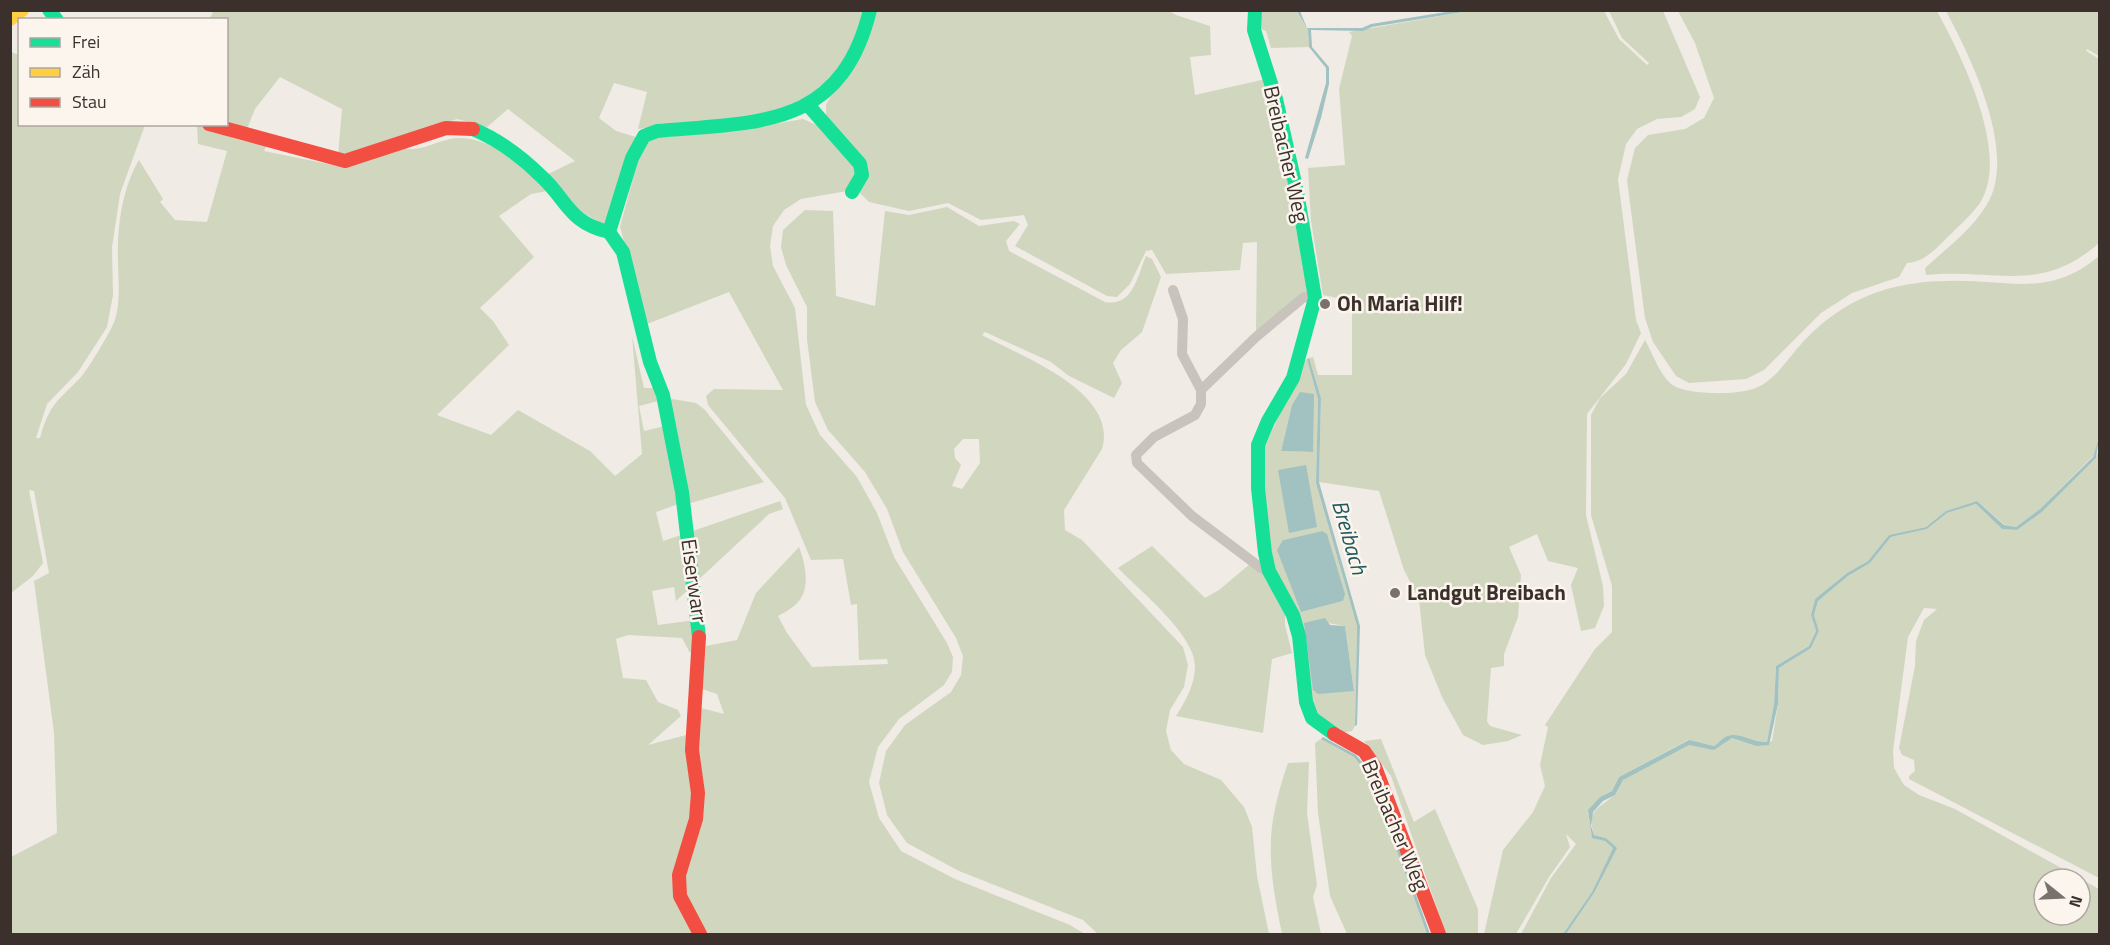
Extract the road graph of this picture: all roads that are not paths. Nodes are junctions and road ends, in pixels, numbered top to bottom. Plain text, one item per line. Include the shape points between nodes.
1 (22, 10) edge
2 (870, 10) edge
3 (1255, 10) edge
4 (10, 19) edge
5 (808, 105) junction
6 (216, 126) edge
7 (852, 192) dead end
8 (609, 232) junction
9 (1173, 290) dead end
10 (1315, 298) junction
11 (1201, 390) junction
12 (1269, 571) junction
13 (700, 934) edge
14 (1439, 934) edge

1 - 4 street
2 - 5 street via 852,58 832,84
3 - 10 street, Breibacher Weg via 1254,30 1276,99
5 - 7 street via 860,164 862,175
5 - 8 street via 771,119 648,134 639,143
6 - 8 street via 345,162 446,128 470,127 496,139 544,178 578,218 595,229
8 - 13 street, Eiserwarr via 623,252 650,362 663,395 682,492 700,629 692,750 698,793 696,819 679,875 680,896
9 - 11 street via 1183,319 1182,354
10 - 11 street, Breibacher Weg via 1304,297 1256,336
10 - 12 street, Breibacher Weg via 1297,368 1262,433 1256,455
11 - 12 street, Breibacher Weg via 1201,404 1195,416 1154,437 1136,455 1137,463 1206,528
12 - 14 street, Breibacher Weg via 1293,615 1310,713 1321,726 1364,751 1375,766

